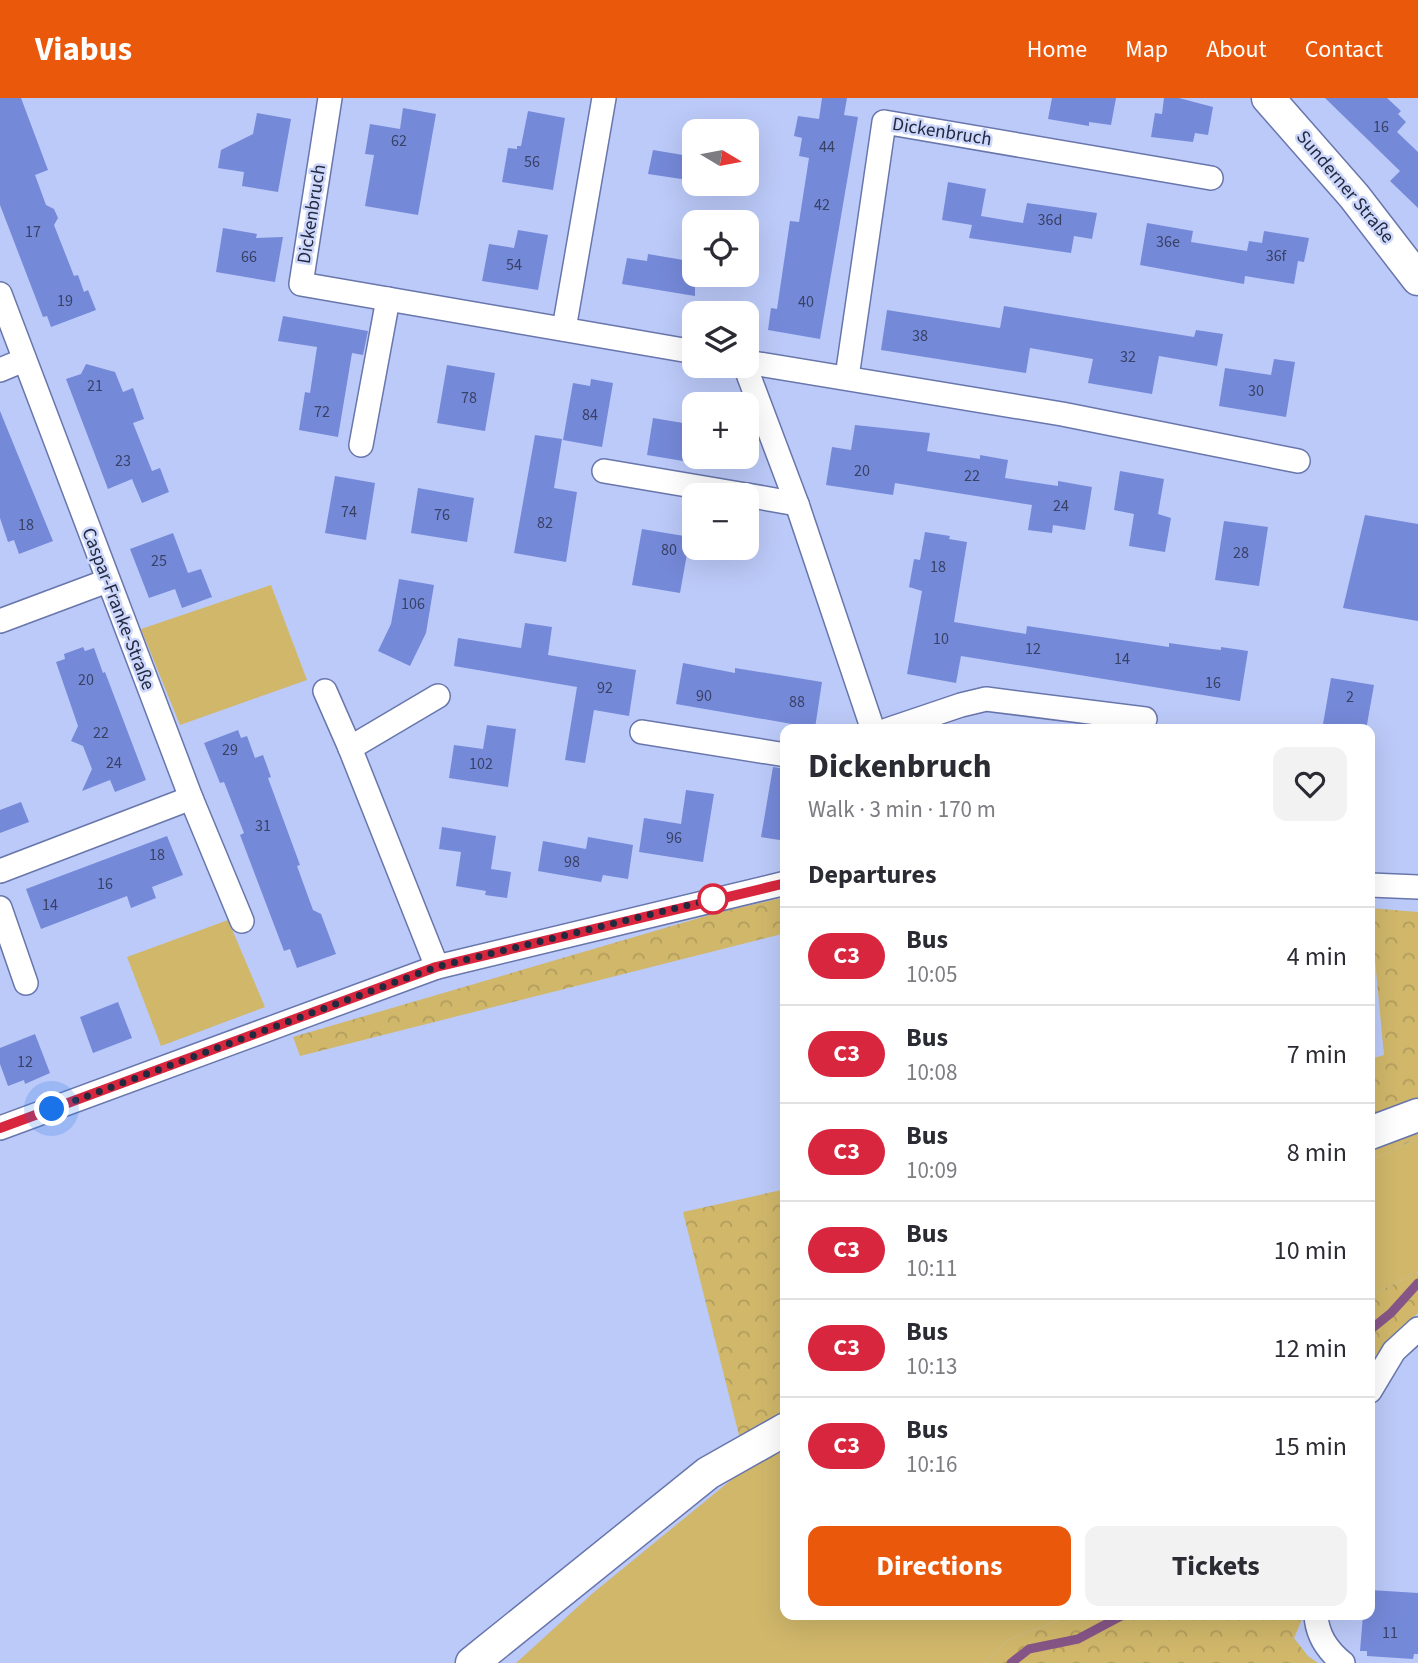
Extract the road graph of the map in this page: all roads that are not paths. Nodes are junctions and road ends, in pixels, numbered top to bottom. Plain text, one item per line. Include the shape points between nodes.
1 (330, 98) edge
2 (604, 98) edge
3 (1268, 98) edge
4 (1211, 178) dead end
5 (1418, 279) edge
6 (0, 294) edge
7 (388, 299) junction
8 (564, 328) junction
9 (682, 350) edge
10 (24, 360) junction
11 (759, 366) edge
12 (0, 370) edge
13 (847, 377) junction
14 (751, 378) edge
15 (361, 445) dead end
16 (1298, 461) dead end
17 (604, 471) dead end
18 (682, 484) edge
19 (759, 497) edge
20 (797, 504) junction
21 (107, 581) junction
22 (0, 621) edge
23 (325, 691) dead end
24 (438, 696) dead end
25 (1145, 719) dead end
26 (871, 724) edge
27 (905, 724) edge
28 (642, 732) dead end
29 (350, 748) junction
30 (780, 754) edge
31 (191, 799) junction
32 (0, 871) edge
33 (780, 884) edge
34 (1375, 885) edge
35 (1418, 887) edge
36 (0, 908) edge
37 (242, 921) dead end
38 (436, 967) junction
39 (26, 983) dead end
40 (1418, 1115) edge
41 (0, 1128) edge
42 (1375, 1131) edge
43 (1418, 1329) edge
44 (1375, 1383) edge
45 (780, 1432) edge
46 (1317, 1620) edge
47 (472, 1663) edge
48 (1343, 1663) edge

1 - 7 street, Dickenbruch via 301,284
2 - 8 street
3 - 5 main road, Sunderner Straße via 1354,196
4 - 13 street, Dickenbruch via 884,122
6 - 10 street, Caspar-Franke-Straße
7 - 8 street, Dickenbruch
7 - 15 street
8 - 9 street, Dickenbruch
10 - 12 street
10 - 21 street, Caspar-Franke-Straße
11 - 13 street
13 - 16 street
14 - 20 street
17 - 18 street
19 - 20 street
20 - 26 street
21 - 22 street
21 - 31 street, Caspar-Franke-Straße
23 - 29 street
24 - 29 street
25 - 27 street via 986,699
28 - 30 street
29 - 38 street
31 - 32 street
31 - 37 street, Caspar-Franke-Straße
33 - 38 street
34 - 35 street
36 - 39 street
38 - 41 street
40 - 42 main road
43 - 44 street via 1394,1351
45 - 47 main road via 708,1473
46 - 48 street via 1322,1639

